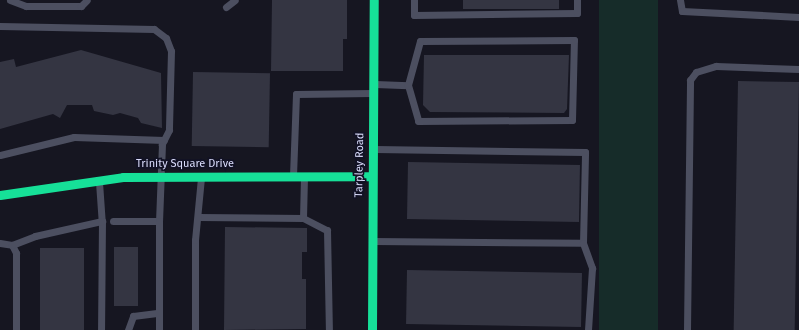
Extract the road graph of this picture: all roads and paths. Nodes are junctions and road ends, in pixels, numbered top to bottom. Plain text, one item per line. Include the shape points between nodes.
1 (10, 0) edge
2 (87, 0) edge
3 (235, 0) edge
4 (374, 0) edge
5 (414, 0) edge
6 (577, 0) edge
7 (680, 0) edge
8 (226, 7) dead end
9 (799, 17) edge
10 (0, 26) edge
11 (799, 69) edge
12 (408, 85) junction
13 (373, 89) junction
14 (164, 140) junction
15 (372, 149) junction
16 (0, 155) edge
17 (160, 176) junction
18 (201, 176) junction
19 (293, 176) junction
20 (304, 176) junction
21 (372, 176) junction
22 (99, 181) junction
23 (0, 195) edge
24 (198, 217) junction
25 (303, 218) junction
26 (102, 221) junction
27 (113, 221) dead end
28 (159, 221) junction
29 (371, 241) junction
30 (0, 242) edge
31 (583, 243) junction
32 (12, 245) junction
33 (159, 313) junction
34 (16, 330) edge
35 (100, 330) edge
36 (128, 330) edge
37 (159, 330) edge
38 (195, 330) edge
39 (328, 330) edge
40 (372, 330) edge
41 (588, 330) edge
42 (687, 330) edge

1 - 2 lane via 26,6 81,6
3 - 8 lane
4 - 13 street, Tarpley Road
5 - 6 lane via 414,15 577,13
7 - 9 lane via 682,11
10 - 14 lane via 154,29 166,38 171,51 169,130
11 - 42 lane via 716,66 696,72 690,80
12 - 12 lane via 418,121 572,120 574,40 420,41
12 - 13 lane
13 - 15 street, Tarpley Road
13 - 19 lane via 296,94
14 - 16 lane via 74,137
14 - 17 lane
15 - 21 street, Tarpley Road
15 - 31 lane via 585,152
17 - 18 street, Trinity Square Drive
17 - 22 street, Trinity Square Drive
17 - 28 lane
18 - 19 street, Trinity Square Drive
18 - 24 lane
19 - 20 street, Trinity Square Drive
20 - 21 street, Trinity Square Drive
20 - 25 lane
21 - 29 street, Tarpley Road
22 - 23 street, Trinity Square Drive
22 - 26 lane
24 - 25 lane
24 - 38 lane via 195,240
25 - 39 lane via 322,226 329,236
26 - 32 lane via 35,236
26 - 35 lane
27 - 28 lane
28 - 33 lane
29 - 31 lane
29 - 40 street, Tarpley Road
30 - 32 lane
31 - 41 lane via 592,268
32 - 34 lane via 16,253
33 - 36 lane via 133,316
33 - 37 lane

